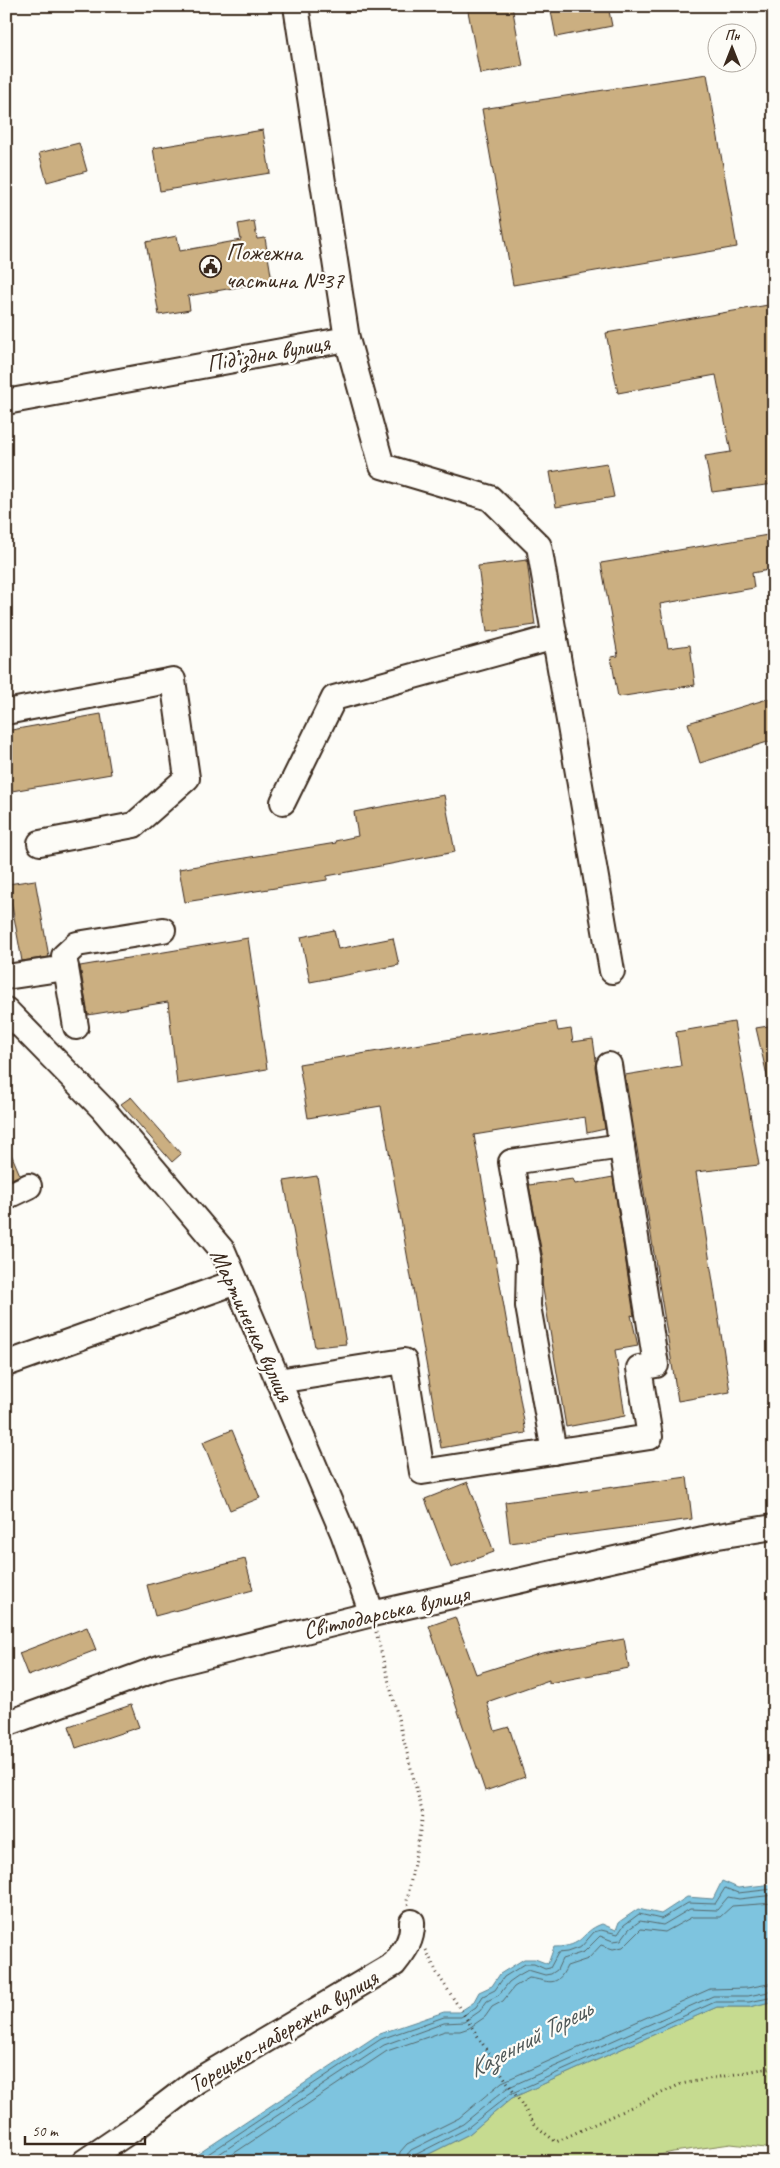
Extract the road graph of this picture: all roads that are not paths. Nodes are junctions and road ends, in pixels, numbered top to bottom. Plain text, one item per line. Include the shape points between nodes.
1 (296, 6) edge
2 (347, 339) junction
3 (6, 402) edge
4 (555, 637) junction
5 (6, 712) edge
6 (283, 802) dead end
7 (40, 843) dead end
8 (163, 930) dead end
9 (66, 968) junction
10 (612, 971) dead end
11 (6, 978) edge
12 (7, 1012) edge
13 (76, 1027) dead end
14 (609, 1064) dead end
15 (622, 1146) junction
16 (29, 1186) dead end
17 (6, 1197) edge
18 (236, 1282) junction
19 (6, 1364) edge
20 (278, 1381) junction
21 (554, 1452) junction
22 (774, 1527) edge
23 (372, 1614) junction
24 (6, 1724) edge
25 (412, 1922) road end
26 (84, 2162) edge

1 - 2 street, Під’їздна вулиця
2 - 3 street, Під’їздна вулиця
2 - 4 street via 382,466 490,498 539,546
4 - 6 street via 334,698
4 - 10 street
5 - 7 street via 174,680 187,778 134,825
8 - 9 street via 76,944 64,956
9 - 11 street
9 - 13 street
12 - 18 street, Мартиненка вулиця via 102,1108 223,1250
14 - 15 street
15 - 21 street via 656,1365 639,1368 650,1437
15 - 21 street via 511,1162 529,1261 528,1306
16 - 17 street
18 - 19 street
18 - 20 street, Мартиненка вулиця
20 - 21 street via 404,1361 422,1472
20 - 23 street, Мартиненка вулиця via 343,1533
22 - 23 street, Світлодарська вулиця via 712,1537
23 - 24 street, Світлодарська вулиця via 162,1668
25 - 26 street, Торецько-набережна вулиця via 412,1934 394,1964 195,2082

